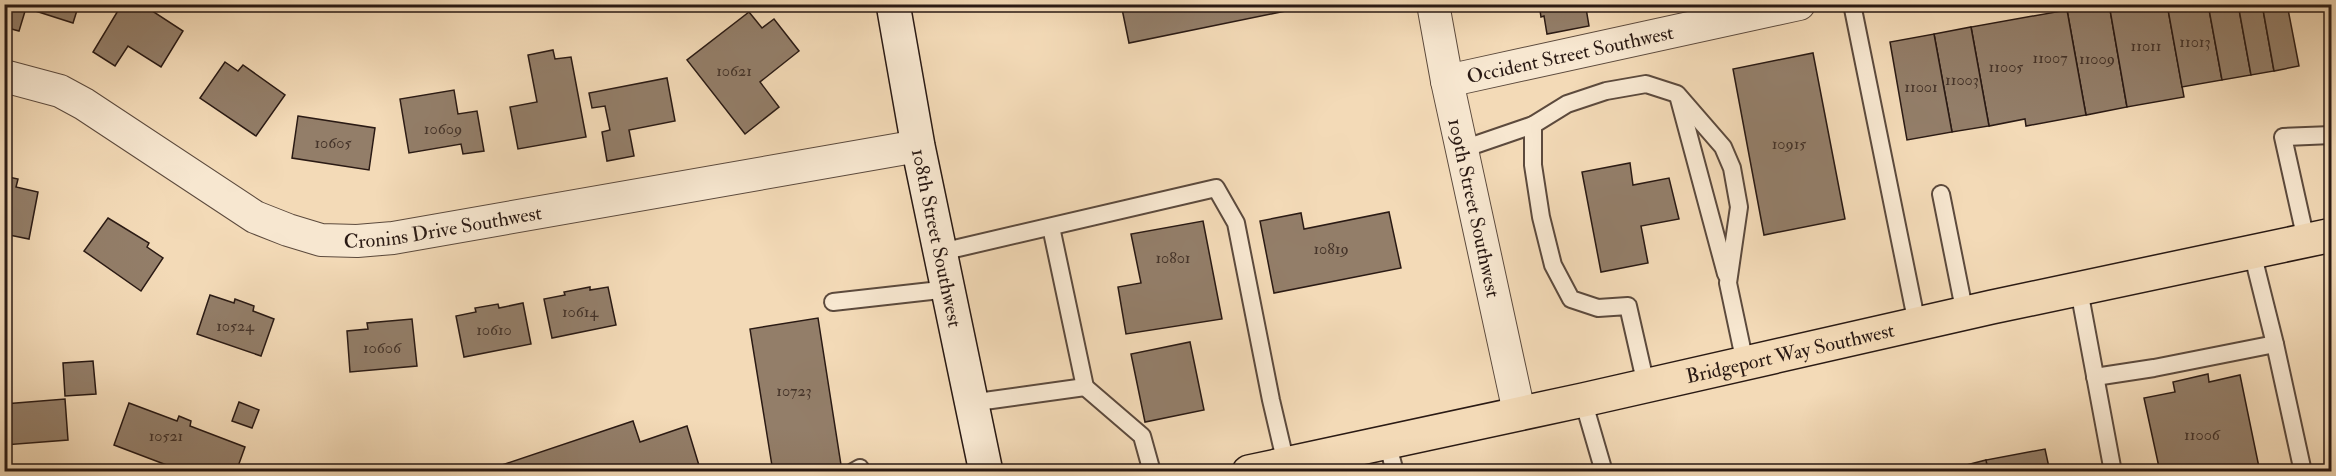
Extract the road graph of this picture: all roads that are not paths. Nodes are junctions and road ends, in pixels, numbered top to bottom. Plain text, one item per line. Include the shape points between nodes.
1 (893, 4) edge
2 (1433, 4) edge
3 (1799, 4) edge
4 (1852, 4) edge
5 (4, 76) edge
6 (1447, 81) junction
7 (1677, 94) junction
8 (1533, 125) junction
9 (2331, 135) edge
10 (918, 146) junction
11 (1463, 148) junction
12 (1941, 194) dead end
13 (1051, 226) junction
14 (2319, 238) edge
15 (941, 252) junction
16 (2252, 252) junction
17 (1728, 284) junction
18 (949, 289) junction
19 (2079, 290) junction
20 (833, 302) dead end
21 (1965, 314) junction
22 (1917, 324) junction
23 (2275, 344) junction
24 (1745, 363) junction
25 (2095, 377) junction
26 (1646, 385) junction
27 (1086, 387) junction
28 (1583, 400) junction
29 (970, 403) junction
30 (1519, 412) junction
31 (1391, 457) edge
32 (1287, 467) edge
33 (986, 471) edge
34 (1152, 471) edge
35 (1249, 471) edge
36 (1604, 471) edge
37 (2113, 471) edge
38 (2302, 471) edge

1 - 10 street, 108th Street Southwest
2 - 6 street, 109th Street Southwest
3 - 6 street, Occident Street Southwest
4 - 22 lane
5 - 10 street, Cronins Drive Southwest via 60,92 84,104 255,217 321,240 393,238
6 - 11 street, 109th Street Southwest
7 - 8 lane via 1646,84 1606,91 1567,104
7 - 17 lane
7 - 17 lane via 1723,147 1732,168 1739,207
8 - 11 lane
8 - 26 lane via 1533,165 1553,265 1571,299 1598,308 1628,306
9 - 14 lane via 2283,137
10 - 15 street, 108th Street Southwest
11 - 30 street, 109th Street Southwest
12 - 21 lane
13 - 15 lane
13 - 27 lane
13 - 32 lane via 1216,188 1236,223
14 - 16 main road, Bridgeport Way Southwest
15 - 18 street, 108th Street Southwest
16 - 19 main road, Bridgeport Way Southwest
16 - 23 lane
17 - 24 lane
18 - 20 lane
18 - 29 street, 108th Street Southwest
19 - 21 main road, Bridgeport Way Southwest
19 - 25 lane
21 - 22 main road, Bridgeport Way Southwest
22 - 24 main road, Bridgeport Way Southwest
23 - 25 lane
23 - 38 lane
24 - 26 main road, Bridgeport Way Southwest
25 - 37 lane
26 - 28 main road, Bridgeport Way Southwest
27 - 29 lane
27 - 34 lane via 1143,436
28 - 30 main road, Bridgeport Way Southwest
28 - 36 lane
29 - 33 street, 108th Street Southwest
30 - 31 main road, Bridgeport Way Southwest
31 - 32 main road, Bridgeport Way Southwest
32 - 35 main road, Bridgeport Way Southwest

